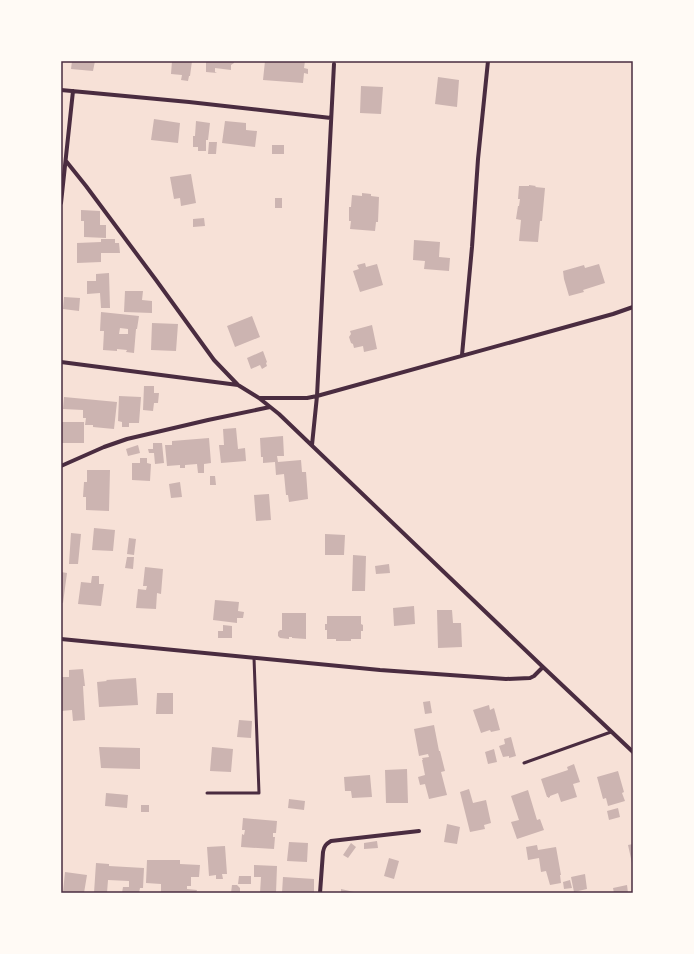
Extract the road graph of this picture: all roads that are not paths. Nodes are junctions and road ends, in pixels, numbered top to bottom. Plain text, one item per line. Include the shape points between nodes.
1 (488, 61) edge
2 (334, 64) dead end
3 (61, 90) edge
4 (73, 91) junction
5 (331, 118) junction
6 (66, 161) junction
7 (61, 203) edge
8 (633, 307) edge
9 (462, 355) junction
10 (61, 362) edge
11 (238, 385) junction
12 (317, 396) junction
13 (259, 398) junction
14 (270, 407) junction
15 (312, 445) junction
16 (61, 466) edge
17 (61, 639) edge
18 (254, 658) junction
19 (543, 667) junction
20 (611, 732) junction
21 (633, 752) edge
22 (524, 763) dead end
23 (207, 793) dead end
24 (419, 831) dead end
25 (320, 893) edge

1 - 9 street
2 - 5 street
3 - 4 street
4 - 5 street
4 - 6 street
5 - 12 street
6 - 7 street
6 - 11 street via 214,360
8 - 9 street
9 - 12 street
10 - 11 street
11 - 13 street
12 - 13 street
12 - 15 street
13 - 14 street
14 - 15 street
14 - 16 street via 127,440
15 - 19 street
17 - 18 street
18 - 19 street via 506,679 530,678
18 - 23 lane via 259,793
19 - 20 street
20 - 21 street
20 - 22 lane
24 - 25 street via 331,841 323,852

